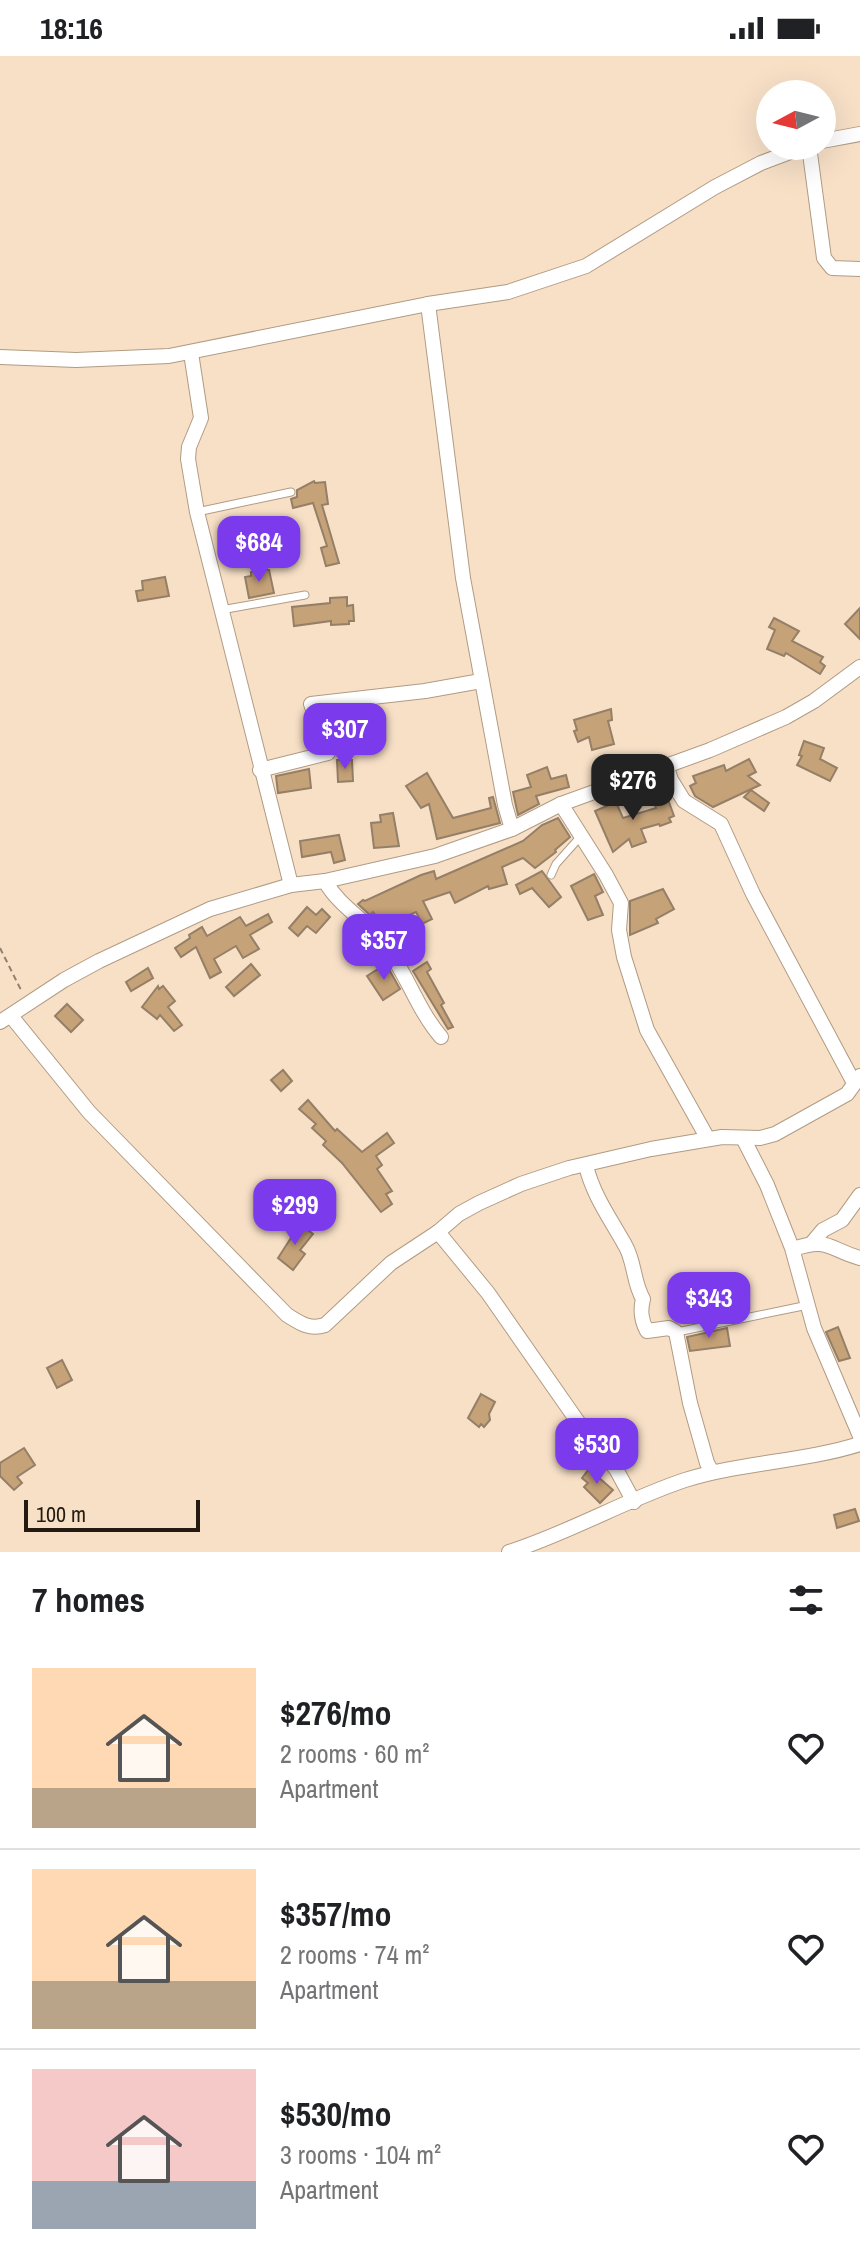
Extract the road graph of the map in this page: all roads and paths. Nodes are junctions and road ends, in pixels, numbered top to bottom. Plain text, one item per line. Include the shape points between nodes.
1 (860, 134) edge
2 (836, 138) edge
3 (772, 160) edge
4 (809, 160) edge
5 (860, 269) edge
6 (428, 304) junction
7 (191, 353) junction
8 (0, 357) edge
9 (291, 492) dead end
10 (197, 512) junction
11 (305, 595) dead end
12 (221, 610) junction
13 (860, 667) edge
14 (481, 681) junction
15 (666, 765) junction
16 (260, 770) junction
17 (561, 804) junction
18 (512, 829) junction
19 (581, 836) junction
20 (551, 875) dead end
21 (325, 881) junction
22 (291, 885) junction
23 (0, 948) edge
24 (28, 1004) junction
25 (6, 1019) edge
26 (441, 1037) dead end
27 (857, 1079) edge
28 (743, 1138) junction
29 (708, 1139) junction
30 (586, 1166) junction
31 (860, 1195) edge
32 (438, 1232) junction
33 (812, 1243) junction
34 (793, 1249) junction
35 (860, 1258) edge
36 (808, 1305) junction
37 (676, 1332) junction
38 (860, 1436) edge
39 (860, 1444) edge
40 (712, 1472) junction
41 (634, 1502) junction
42 (518, 1551) edge

1 - 2 street
3 - 6 street via 573,271 508,292
4 - 5 street via 824,258 832,268
6 - 7 street
6 - 14 street
7 - 8 street via 76,360
7 - 10 street via 201,418 188,459
9 - 10 lane
10 - 12 street
11 - 12 lane
12 - 16 street
13 - 15 street via 786,717
14 - 16 street via 311,704 328,753
14 - 18 street
15 - 17 street
15 - 27 street via 684,801 721,824 753,894
16 - 22 street
17 - 18 street
17 - 19 street
18 - 21 street via 435,856
19 - 20 lane
19 - 29 street via 621,903 624,957 647,1030
21 - 22 street
21 - 26 street via 380,938
22 - 24 street via 210,909 64,980
23 - 24 path
24 - 25 street
25 - 32 street via 89,1112 302,1325 325,1325 391,1263
27 - 28 street via 847,1094 775,1134
28 - 29 street
28 - 34 street
29 - 30 street
30 - 32 street via 521,1184 459,1214
30 - 37 street via 598,1202 627,1246 647,1331
31 - 33 street via 842,1220
32 - 41 street via 616,1469
33 - 34 street
33 - 35 street
34 - 36 street
36 - 37 lane
36 - 38 street
37 - 40 street via 690,1403
39 - 40 street
40 - 41 street
41 - 42 street

